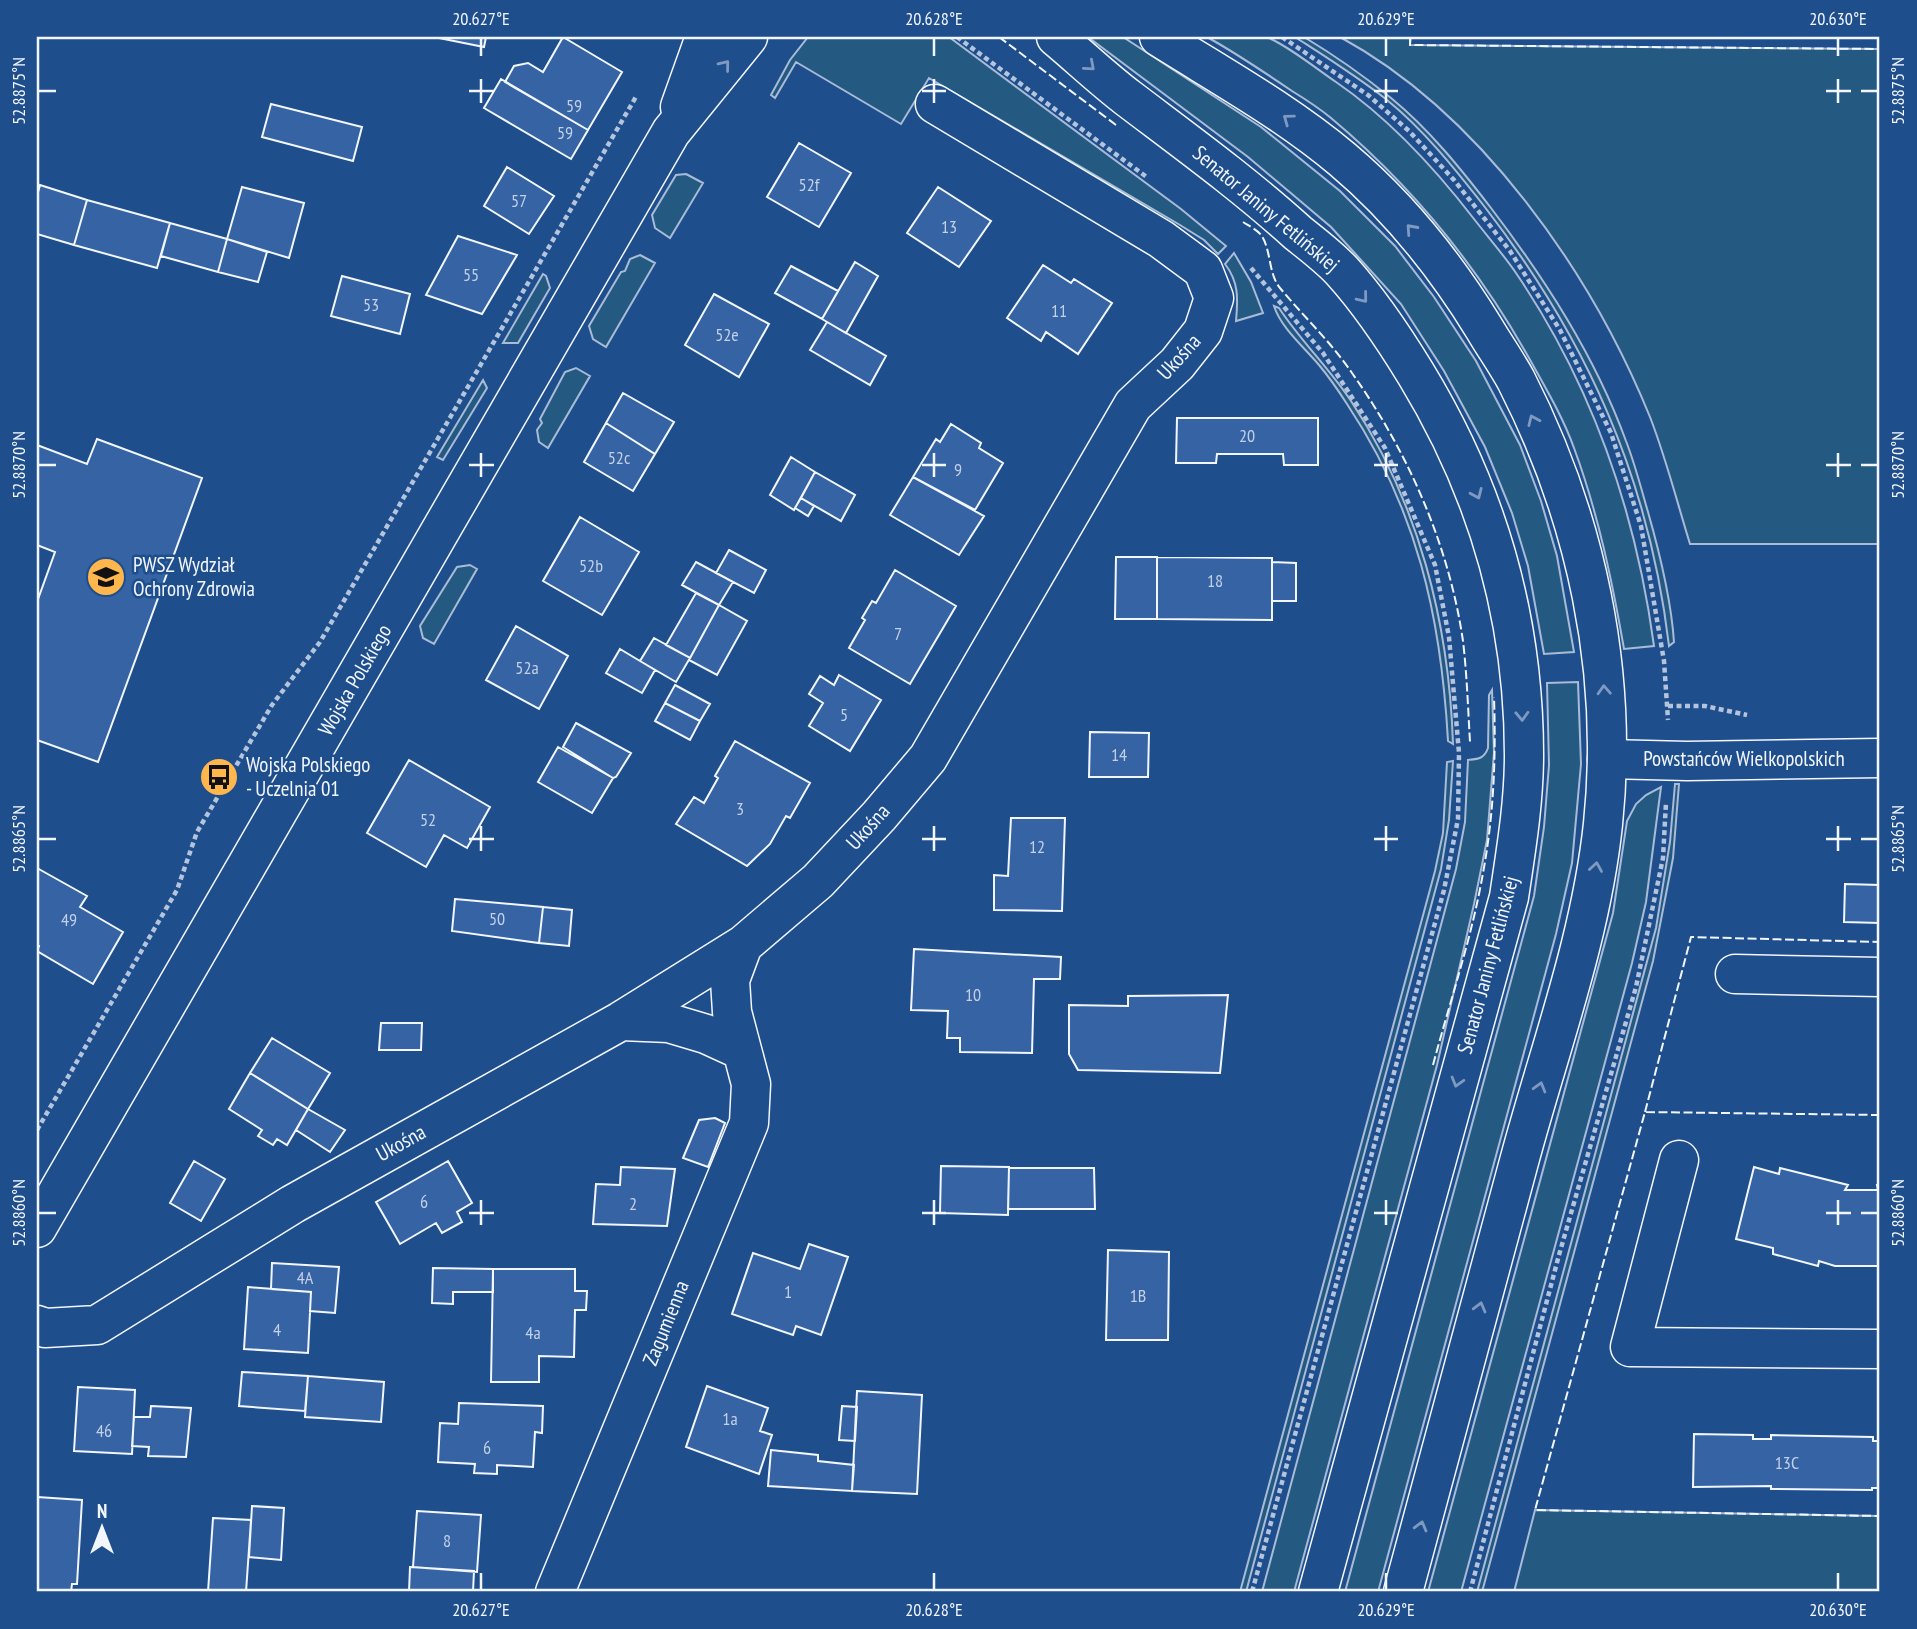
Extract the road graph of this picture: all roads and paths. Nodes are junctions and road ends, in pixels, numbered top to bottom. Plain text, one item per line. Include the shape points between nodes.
1 (705, 37) edge
2 (748, 37) edge
3 (957, 37) edge
4 (1056, 37) edge
5 (1159, 37) edge
6 (643, 84) dead end
7 (935, 104) dead end
8 (671, 132) junction
9 (1152, 181) dead end
10 (1245, 260) dead end
11 (1668, 706) dead end
12 (1751, 716) dead end
13 (1880, 758) edge
14 (1607, 759) junction
15 (743, 945) junction
16 (1735, 974) dead end
17 (1880, 977) edge
18 (621, 1021) junction
19 (741, 1050) junction
20 (37, 1130) edge
21 (1679, 1160) dead end
22 (37, 1228) edge
23 (37, 1325) edge
24 (1880, 1349) edge
25 (555, 1592) edge
26 (1252, 1592) edge
27 (1318, 1592) edge
28 (1403, 1592) edge

1 - 8 street, Wojska Polskiego
8 -> 2 street, Wojska Polskiego
3 - 9 path
4 -> 27 street, Senator Janiny Fetlińskiej via 1125,96 1254,192 1341,271 1393,336 1439,411 1481,503 1510,612 1520,673 1524,755 1522,812 1509,897
14 -> 5 street via 1603,665 1578,535 1561,482 1515,379 1463,294 1387,202 1343,160 1278,112
6 - 20 path via 320,642 272,705 197,832 177,890
7 - 15 street, Ukośna via 1161,239 1203,270 1214,298 1203,331 1177,364 1133,405 928,758 818,881
8 - 22 street, Wojska Polskiego
10 - 26 path via 1323,353 1385,448 1435,565 1448,637 1458,753 1458,819 1444,890
11 - 12 path via 1704,706
13 - 14 street, Powstańców Wielkopolskich
28 -> 14 street via 1588,921 1603,825
15 - 18 street, Ukośna
15 - 19 street, Zagumienna via 730,980
16 - 17 street
18 - 19 street via 669,1023
18 - 23 street, Ukośna via 293,1204 97,1325
19 - 25 street, Zagumienna via 751,1084 749,1123
21 - 24 street via 1630,1347

